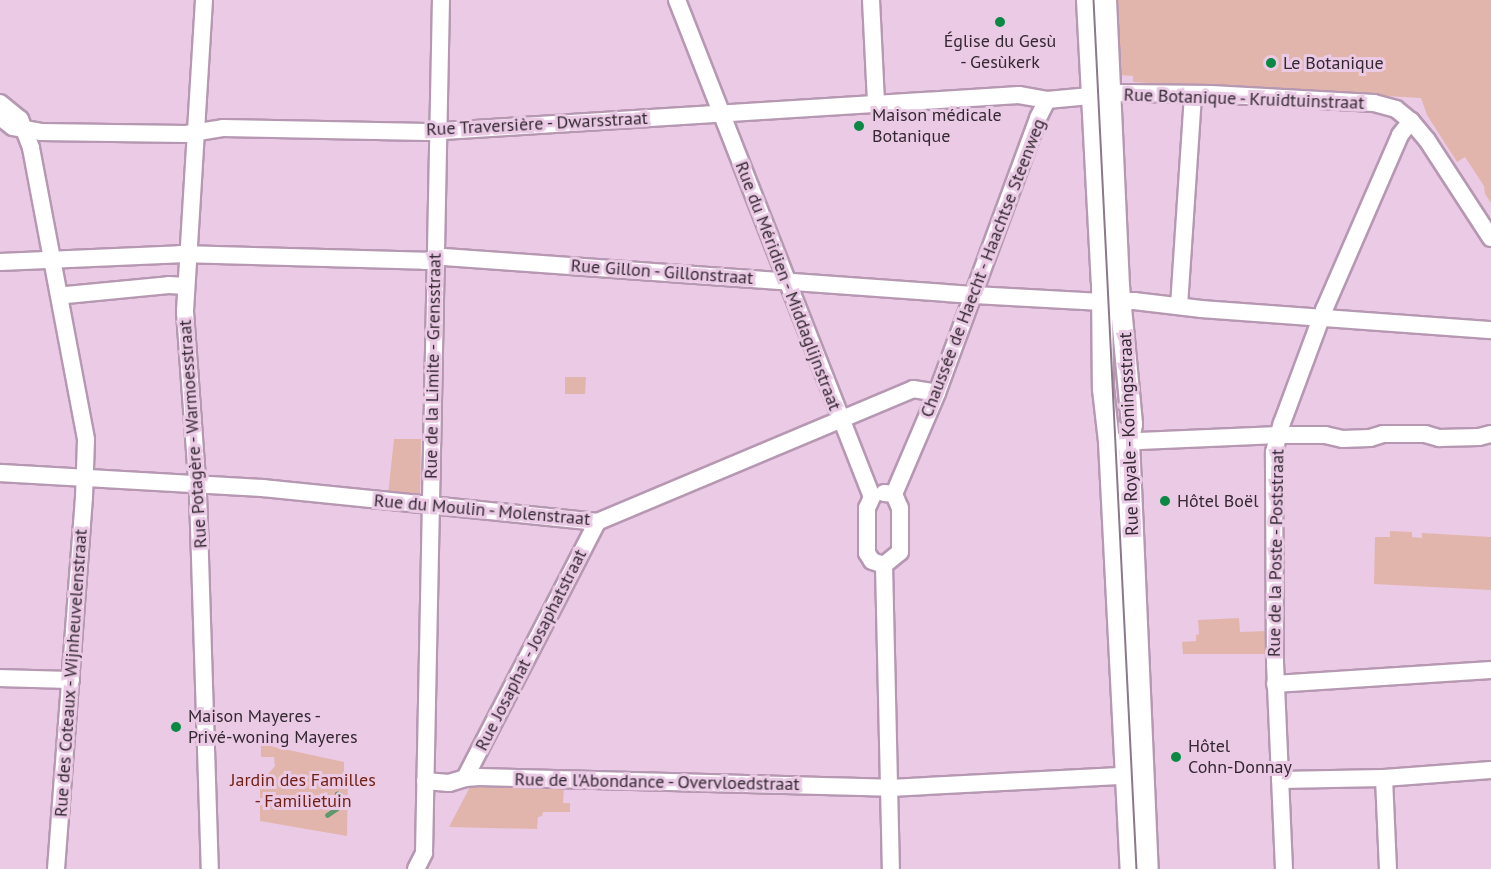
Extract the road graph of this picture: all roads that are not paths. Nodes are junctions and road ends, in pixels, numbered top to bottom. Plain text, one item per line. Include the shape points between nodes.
1 (204, 0) edge
2 (441, 0) edge
3 (677, 0) edge
4 (871, 0) edge
5 (1088, 0) edge
6 (1106, 0) edge
7 (1101, 95) junction
8 (1193, 95) junction
9 (1047, 100) junction
10 (0, 103) edge
11 (876, 104) junction
12 (722, 113) junction
13 (0, 117) edge
14 (1411, 121) junction
15 (25, 129) junction
16 (438, 131) junction
17 (195, 132) junction
18 (1491, 238) edge
19 (188, 254) junction
20 (436, 258) junction
21 (52, 259) junction
22 (0, 262) edge
23 (787, 282) junction
24 (186, 286) junction
25 (974, 295) junction
26 (65, 302) junction
27 (1112, 302) junction
28 (1179, 306) junction
29 (1322, 317) junction
30 (1491, 330) edge
31 (937, 393) junction
32 (839, 419) junction
33 (1491, 434) edge
34 (1279, 435) junction
35 (1129, 441) junction
36 (1108, 442) junction
37 (0, 473) edge
38 (86, 477) junction
39 (197, 483) junction
40 (894, 494) junction
41 (872, 497) junction
42 (429, 507) junction
43 (597, 522) junction
44 (884, 565) junction
45 (1491, 670) edge
46 (0, 678) edge
47 (70, 680) junction
48 (1275, 684) junction
49 (1491, 770) edge
50 (1135, 775) junction
51 (465, 778) junction
52 (1384, 778) junction
53 (1280, 780) junction
54 (425, 781) junction
55 (890, 788) junction
56 (56, 869) edge
57 (210, 869) edge
58 (416, 869) edge
59 (891, 869) edge
60 (1131, 869) edge
61 (1148, 869) edge
62 (1284, 869) edge
63 (1388, 869) edge

1 - 17 street, Rue Potagère - Warmoesstraat
2 - 16 street, Rue de la Limite - Grensstraat
3 - 12 street, Rue du Méridien - Middaglijnstraat
4 - 11 street
5 - 7 main road, Rue Royale - Koningsstraat
6 - 7 main road, Rue Royale - Koningsstraat
7 - 8 street, Rue Botanique - Kruidtuinstraat
7 - 9 street, Chaussée de Haecht - Haachtse Steenweg
7 - 27 main road, Rue Royale - Koningsstraat
8 - 14 street, Rue Botanique - Kruidtuinstraat via 1374,103 1396,109
8 - 28 street
9 - 11 street, Rue Traversière - Dwarsstraat via 1019,96
9 - 25 street, Chaussée de Haecht - Haachtse Steenweg
10 - 15 street via 20,119
11 - 12 street, Rue Traversière - Dwarsstraat
12 - 16 street, Rue Traversière - Dwarsstraat
12 - 23 street, Rue du Méridien - Middaglijnstraat
13 - 15 street, Rue Traversière - Dwarsstraat via 13,128
14 - 18 street, Rue Botanique - Kruidtuinstraat
14 - 29 street, Rue de la Poste - Poststraat via 1400,135
15 - 17 street, Rue Traversière - Dwarsstraat
15 - 21 street, Rue des Coteaux - Wijnheuvelenstraat
16 - 17 street, Rue Traversière - Dwarsstraat via 224,128
16 - 20 street, Rue de la Limite - Grensstraat
17 - 19 street, Rue Potagère - Warmoesstraat
19 - 20 street, Rue Gillon - Gillonstraat via 425,261
19 - 21 street, Rue Gillon - Gillonstraat
19 - 24 street, Rue Potagère - Warmoesstraat
20 - 23 street, Rue Gillon - Gillonstraat
20 - 42 street, Rue de la Limite - Grensstraat
21 - 22 street, Rue Gillon - Gillonstraat
21 - 26 street, Rue des Coteaux - Wijnheuvelenstraat via 59,304
23 - 25 street, Rue Gillon - Gillonstraat
23 - 32 street, Rue du Méridien - Middaglijnstraat
24 - 26 street via 169,285
24 - 39 street, Rue Potagère - Warmoesstraat
25 - 27 street, Rue Gillon - Gillonstraat
25 - 31 street, Chaussée de Haecht - Haachtse Steenweg
26 - 38 street, Rue des Coteaux - Wijnheuvelenstraat via 86,440
27 - 28 street, Rue Gillon - Gillonstraat
27 - 35 main road, Rue Royale - Koningsstraat via 1132,424
27 - 36 main road, Rue Royale - Koningsstraat via 1102,359
28 - 29 street, Rue Gillon - Gillonstraat
29 - 30 street, Rue Gillon - Gillonstraat
29 - 34 street, Rue de la Poste - Poststraat
31 - 32 street, Rue du Moulin - Molenstraat via 913,388
31 - 40 street, Chaussée de Haecht - Haachtse Steenweg
32 - 41 street, Rue du Méridien - Middaglijnstraat
32 - 43 street, Rue du Moulin - Molenstraat
33 - 34 street via 1439,438 1383,434 1342,439
34 - 35 street
34 - 48 street, Rue de la Poste - Poststraat via 1274,452
35 - 36 street
35 - 50 main road, Rue Royale - Koningsstraat
36 - 50 main road, Rue Royale - Koningsstraat
37 - 38 street, Rue du Moulin - Molenstraat
38 - 39 street, Rue du Moulin - Molenstraat
38 - 47 street, Rue des Coteaux - Wijnheuvelenstraat
39 - 42 street, Rue du Moulin - Molenstraat
39 - 57 street, Rue Potagère - Warmoesstraat
40 - 41 street
40 - 44 street via 900,508 900,552
41 - 44 street via 867,508 867,553 872,561
42 - 43 street, Rue du Moulin - Molenstraat
42 - 54 street, Rue de la Limite - Grensstraat
43 - 51 street, Rue Josaphat - Josaphatstraat
44 - 55 street
45 - 48 street
46 - 47 street
47 - 56 street, Rue des Coteaux - Wijnheuvelenstraat
48 - 53 street, Rue de la Poste - Poststraat
49 - 52 street
50 - 55 street, Rue de l'Abondance - Overvloedstraat
50 - 60 main road, Rue Royale - Koningsstraat
50 - 61 main road, Rue Royale - Koningsstraat
51 - 54 street, Rue de l'Abondance - Overvloedstraat via 449,783
51 - 55 street, Rue de l'Abondance - Overvloedstraat
52 - 53 street
52 - 63 street
53 - 62 street, Rue de la Poste - Poststraat
54 - 58 street, Rue de la Limite - Grensstraat via 424,853
55 - 59 street

